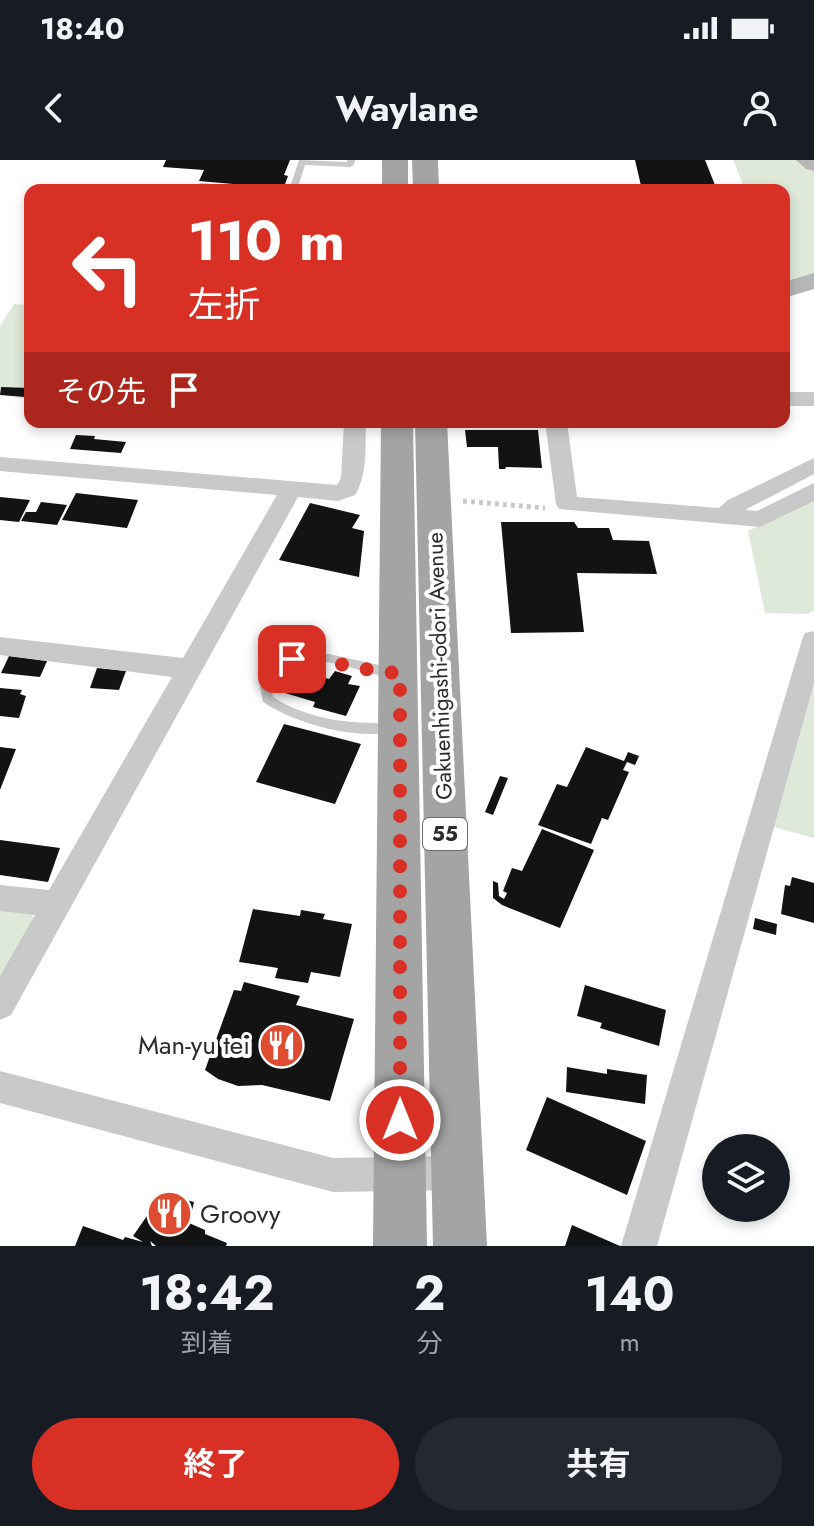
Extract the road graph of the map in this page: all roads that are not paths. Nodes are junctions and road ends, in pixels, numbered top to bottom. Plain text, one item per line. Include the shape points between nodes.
1 (351, 160) edge
2 (395, 160) edge
3 (425, 160) edge
4 (808, 160) edge
5 (814, 164) edge
6 (295, 184) edge
7 (395, 184) edge
8 (426, 184) edge
9 (814, 281) edge
10 (790, 288) edge
11 (790, 399) edge
12 (814, 399) edge
13 (355, 428) edge
14 (397, 428) edge
15 (431, 428) edge
16 (557, 428) edge
17 (0, 464) edge
18 (814, 465) edge
19 (291, 490) junction
20 (814, 491) edge
21 (724, 517) junction
22 (814, 640) edge
23 (0, 646) edge
24 (190, 669) junction
25 (400, 673) junction
26 (400, 728) junction
27 (0, 898) edge
28 (57, 904) junction
29 (0, 1005) edge
30 (0, 1087) edge
31 (457, 1173) junction
32 (400, 1175) junction
33 (400, 1246) edge
34 (460, 1246) edge
35 (639, 1246) edge

1 - 6 lane via 350,165 302,162
2 - 7 main road
3 - 8 main road
4 - 5 street
9 - 10 street
11 - 12 street
13 - 19 street via 347,490
14 - 25 main road, 55
15 - 31 main road, Gakuenhigashi-odori Avenue / 55
16 - 21 street via 567,504
17 - 19 street
18 - 21 street via 736,505
19 - 24 street
20 - 21 street via 760,519
22 - 35 street
23 - 24 street
24 - 28 street
25 - 26 main road, Gakuenhigashi-odori Avenue / 55
25 - 26 lane via 372,673 321,658 292,659 266,687 267,699 283,711 352,728
26 - 32 main road, Gakuenhigashi-odori Avenue / 55
27 - 28 street
28 - 29 street
30 - 32 street via 333,1175
31 - 32 street
31 - 34 main road, Gakuenhigashi-odori Avenue / 55
32 - 33 main road, Gakuenhigashi-odori Avenue / 55

